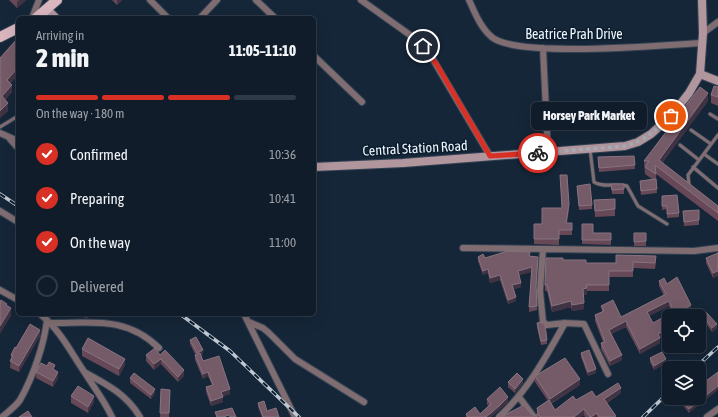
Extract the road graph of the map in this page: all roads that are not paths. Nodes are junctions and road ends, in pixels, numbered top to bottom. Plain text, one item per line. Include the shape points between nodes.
1 (39, 0) edge
2 (57, 0) edge
3 (150, 0) edge
4 (217, 0) edge
5 (256, 0) edge
6 (361, 0) edge
7 (469, 0) edge
8 (702, 0) edge
9 (48, 10) junction
10 (33, 16) edge
11 (39, 16) edge
12 (54, 16) edge
13 (166, 16) edge
14 (202, 16) edge
15 (273, 16) edge
16 (718, 22) edge
17 (16, 29) edge
18 (703, 33) junction
19 (0, 37) edge
20 (702, 43) junction
21 (543, 48) junction
22 (316, 58) edge
23 (700, 74) junction
24 (718, 81) edge
25 (362, 102) dead end
26 (710, 114) dead end
27 (16, 117) edge
28 (718, 120) edge
29 (0, 126) edge
30 (691, 130) dead end
31 (0, 133) edge
32 (717, 137) edge
33 (10, 139) junction
34 (16, 140) edge
35 (711, 144) junction
36 (680, 145) dead end
37 (16, 146) edge
38 (590, 149) junction
39 (548, 153) junction
40 (704, 154) junction
41 (490, 156) junction
42 (699, 160) junction
43 (718, 164) edge
44 (693, 167) junction
45 (316, 168) edge
46 (718, 188) edge
47 (695, 190) edge
48 (0, 211) edge
49 (16, 221) edge
50 (667, 224) dead end
51 (463, 248) dead end
52 (718, 248) edge
53 (543, 249) junction
54 (0, 290) edge
55 (16, 299) edge
56 (43, 316) edge
57 (245, 316) edge
58 (49, 321) junction
59 (249, 322) junction
60 (565, 323) junction
61 (159, 348) dead end
62 (84, 372) junction
63 (608, 374) dead end
64 (519, 397) junction
65 (364, 402) dead end
66 (718, 409) edge
67 (2, 417) edge
68 (112, 417) edge
69 (140, 417) edge
70 (295, 417) edge
71 (499, 417) edge
72 (534, 417) edge
73 (707, 417) edge

1 - 10 street
2 - 9 main road
3 - 13 street
4 - 14 street
5 - 15 street
6 - 41 street via 428,50
7 - 21 street, Beatrice Prah Drive via 482,26 493,38 506,44
8 - 18 street
9 - 11 main road
9 - 12 street
16 - 18 street
17 - 19 main road
18 - 20 street
20 - 21 street, Beatrice Prah Drive
20 - 23 street
21 - 39 street
22 - 25 street
23 - 24 street
23 - 38 street, Central Station Road via 680,105 651,134 625,146
26 - 28 lane
27 - 29 lane
30 - 35 lane
31 - 33 street
32 - 35 lane
33 - 34 street
33 - 37 street
35 - 40 lane
36 - 42 lane
38 - 39 street, Central Station Road
38 - 50 lane via 594,182 598,185 627,186 638,206
39 - 41 street, Central Station Road
40 - 42 lane
40 - 43 lane
41 - 45 street, Central Station Road
42 - 44 lane
44 - 46 lane
44 - 47 lane via 687,181
48 - 49 street
51 - 53 street
52 - 53 street via 694,251
53 - 60 street via 540,291 543,322 546,325
54 - 55 street
56 - 58 street
57 - 59 street
58 - 61 street via 117,324 149,338
58 - 62 street
58 - 67 street via 38,359 20,400
59 - 65 street via 263,328 294,359
59 - 70 street
60 - 63 street via 584,324
60 - 64 street
62 - 68 street via 105,400
62 - 69 street via 113,388 134,407
64 - 71 street
64 - 72 street
66 - 73 street

